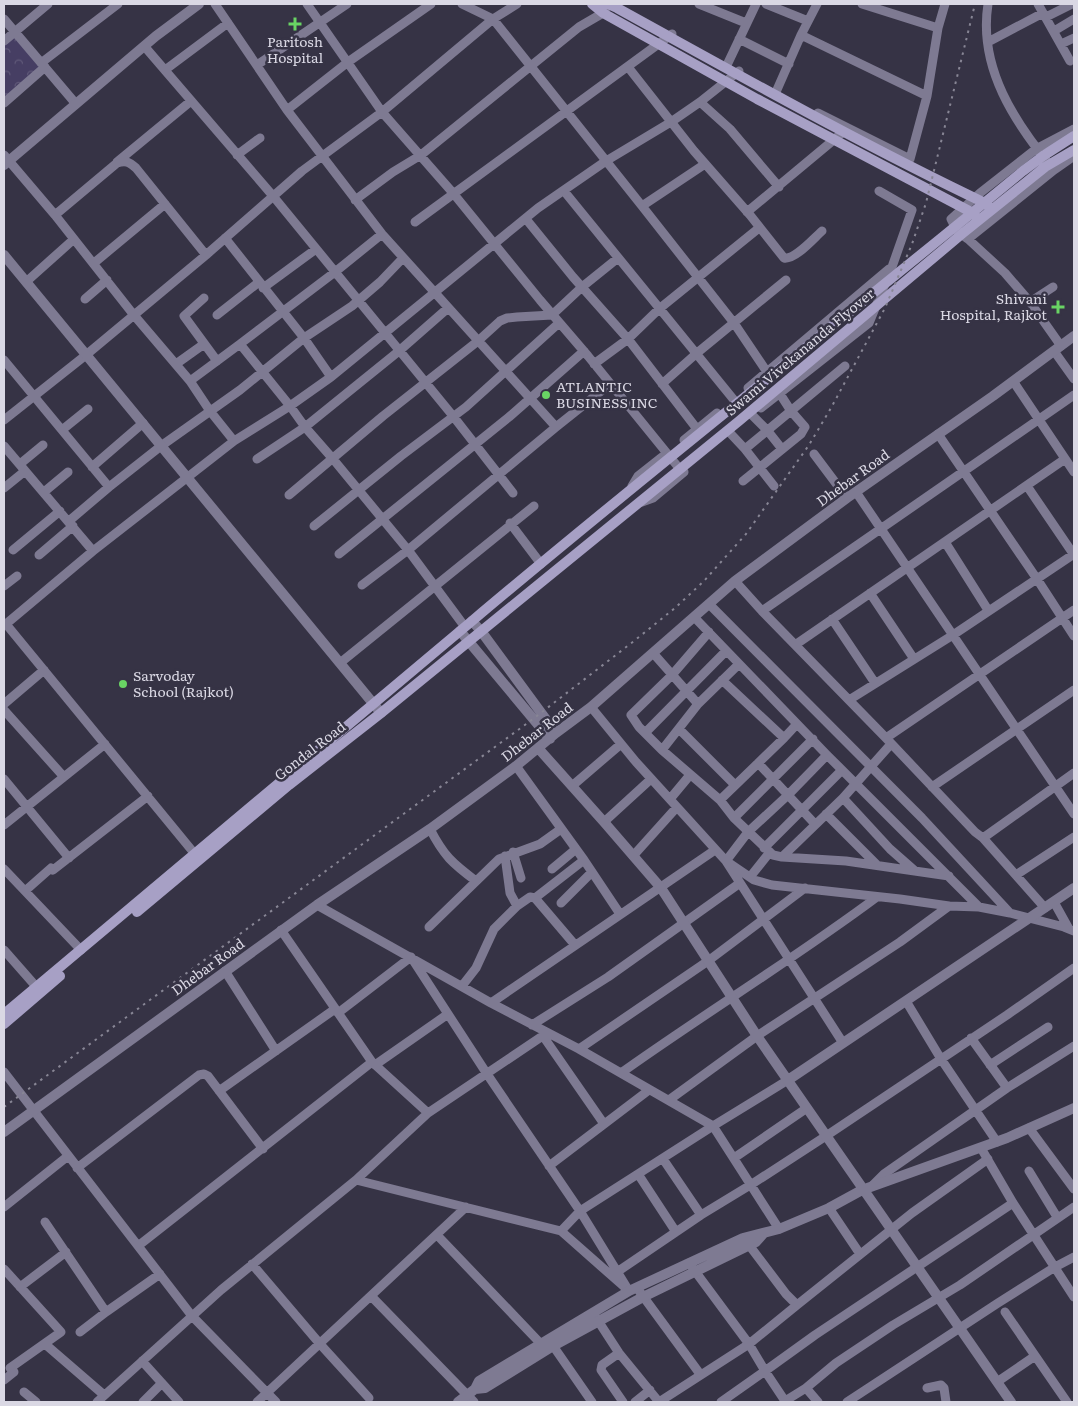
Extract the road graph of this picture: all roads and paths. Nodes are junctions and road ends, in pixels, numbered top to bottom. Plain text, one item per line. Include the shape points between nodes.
1 (48, 4) edge
2 (118, 4) edge
3 (199, 4) edge
4 (215, 4) edge
5 (307, 4) edge
6 (347, 4) edge
7 (431, 4) edge
8 (462, 4) edge
9 (517, 4) edge
10 (593, 4) edge
11 (700, 4) edge
12 (756, 4) edge
13 (766, 4) edge
14 (817, 4) edge
15 (862, 4) edge
16 (945, 4) edge
17 (988, 4) edge
18 (1072, 4) edge
19 (611, 9) edge
20 (1043, 9) edge
21 (4, 19) edge
22 (493, 19) junction
23 (1074, 19) edge
24 (808, 21) junction
25 (319, 22) junction
26 (228, 23) junction
27 (746, 24) junction
28 (938, 28) junction
29 (1054, 31) junction
30 (15, 32) junction
31 (672, 34) junction
32 (801, 35) junction
33 (1074, 38) edge
34 (739, 39) junction
35 (4, 41) edge
36 (988, 42) junction
37 (1061, 44) junction
38 (145, 47) junction
39 (1070, 61) dead end
40 (348, 62) junction
41 (789, 64) junction
42 (43, 65) junction
43 (257, 65) junction
44 (727, 65) junction
45 (530, 66) junction
46 (628, 67) junction
47 (165, 70) junction
48 (739, 71) junction
49 (776, 92) junction
50 (927, 96) junction
51 (191, 101) junction
52 (700, 102) junction
53 (4, 103) edge
54 (76, 104) junction
55 (287, 110) junction
56 (382, 112) junction
57 (567, 112) junction
58 (671, 122) junction
59 (848, 128) junction
60 (1074, 128) edge
61 (1074, 136) edge
62 (260, 138) dead end
63 (1036, 149) junction
64 (1074, 150) edge
65 (238, 155) junction
66 (421, 155) junction
67 (1074, 156) edge
68 (322, 157) junction
69 (5, 161) edge
70 (606, 162) junction
71 (117, 163) junction
72 (705, 164) junction
73 (1054, 170) junction
74 (779, 187) junction
75 (564, 191) junction
76 (879, 191) dead end
77 (454, 193) junction
78 (273, 196) junction
79 (355, 200) junction
80 (165, 204) junction
81 (642, 206) junction
82 (988, 206) junction
83 (747, 212) junction
84 (55, 215) junction
85 (976, 217) junction
86 (526, 219) junction
87 (415, 222) dead end
88 (759, 228) junction
89 (822, 231) dead end
90 (382, 234) junction
91 (225, 238) junction
92 (74, 239) junction
93 (968, 239) junction
94 (494, 245) junction
95 (316, 249) junction
96 (4, 254) edge
97 (206, 255) junction
98 (403, 258) junction
99 (618, 258) junction
100 (94, 263) junction
101 (892, 267) junction
102 (335, 272) junction
103 (699, 279) junction
104 (107, 280) junction
105 (786, 280) dead end
106 (26, 282) junction
107 (261, 285) junction
108 (1053, 286) dead end
109 (582, 287) junction
110 (435, 293) junction
111 (204, 298) dead end
112 (85, 299) dead end
113 (357, 300) junction
114 (1030, 302) junction
115 (448, 308) junction
116 (659, 309) junction
117 (282, 312) junction
118 (133, 314) junction
119 (217, 315) dead end
120 (552, 315) junction
121 (560, 323) junction
122 (734, 324) junction
123 (384, 333) junction
124 (1074, 336) edge
125 (304, 338) junction
126 (628, 339) junction
127 (478, 341) junction
128 (204, 344) junction
129 (240, 344) junction
130 (1058, 349) junction
131 (399, 351) junction
132 (584, 351) junction
133 (697, 353) junction
134 (86, 355) junction
135 (4, 360) edge
136 (218, 361) junction
137 (176, 364) junction
138 (594, 364) junction
139 (845, 366) dead end
140 (505, 370) junction
141 (262, 371) junction
142 (767, 372) junction
143 (331, 377) junction
144 (1074, 380) edge
145 (190, 381) junction
146 (1013, 381) junction
147 (425, 383) junction
148 (610, 384) junction
149 (662, 384) junction
150 (780, 394) junction
151 (1074, 395) edge
152 (34, 396) junction
153 (529, 399) junction
154 (734, 400) junction
155 (290, 406) junction
156 (88, 409) dead end
157 (210, 411) junction
158 (791, 411) junction
159 (752, 415) junction
160 (453, 416) junction
161 (4, 420) edge
162 (1039, 420) junction
163 (143, 423) junction
164 (305, 427) junction
165 (556, 427) junction
166 (697, 429) junction
167 (62, 430) junction
168 (767, 430) junction
169 (730, 433) junction
170 (938, 434) junction
171 (234, 441) junction
172 (475, 443) junction
173 (43, 445) dead end
174 (4, 446) edge
175 (161, 446) junction
176 (745, 449) junction
177 (782, 449) junction
178 (667, 454) junction
179 (814, 454) dead end
180 (257, 459) dead end
181 (333, 459) junction
182 (1065, 459) junction
183 (23, 467) junction
184 (92, 467) junction
185 (760, 467) junction
186 (964, 471) junction
187 (68, 472) dead end
188 (1074, 472) edge
189 (683, 473) junction
190 (500, 474) junction
191 (188, 478) junction
192 (743, 481) dead end
193 (774, 486) dead end
194 (1027, 486) junction
195 (109, 487) junction
196 (4, 488) edge
197 (358, 490) junction
198 (44, 492) junction
199 (513, 493) dead end
200 (629, 493) junction
201 (289, 495) dead end
202 (852, 495) junction
203 (637, 504) junction
204 (534, 506) dead end
205 (60, 511) junction
206 (991, 511) junction
207 (382, 520) junction
208 (71, 524) junction
209 (510, 524) junction
210 (314, 526) dead end
211 (880, 529) junction
212 (945, 542) junction
213 (12, 550) dead end
214 (93, 550) junction
215 (408, 550) junction
216 (39, 554) dead end
217 (340, 554) dead end
218 (1074, 554) edge
219 (541, 564) junction
220 (907, 568) junction
221 (17, 576) dead end
222 (1037, 579) junction
223 (735, 581) junction
224 (362, 585) dead end
225 (4, 586) edge
226 (434, 586) junction
227 (870, 593) junction
228 (709, 604) junction
229 (762, 610) junction
230 (988, 610) junction
231 (1074, 610) edge
232 (694, 618) junction
233 (1062, 618) junction
234 (832, 619) junction
235 (4, 625) edge
236 (466, 627) junction
237 (481, 631) junction
238 (709, 632) junction
239 (953, 635) junction
240 (1074, 636) edge
241 (469, 641) junction
242 (795, 645) junction
243 (726, 651) junction
244 (653, 653) junction
245 (914, 659) junction
246 (340, 663) junction
247 (739, 664) junction
248 (44, 670) junction
249 (979, 674) junction
250 (672, 675) junction
251 (722, 680) junction
252 (874, 684) junction
253 (1074, 690) edge
254 (687, 691) junction
255 (850, 700) junction
256 (4, 704) edge
257 (374, 704) junction
258 (698, 704) junction
259 (591, 707) junction
260 (4, 710) edge
261 (381, 713) junction
262 (797, 724) junction
263 (679, 729) junction
264 (1017, 729) junction
265 (645, 733) junction
266 (553, 736) junction
267 (784, 738) junction
268 (813, 739) junction
269 (889, 741) junction
270 (104, 744) junction
271 (621, 744) junction
272 (538, 748) junction
273 (662, 750) junction
274 (827, 755) junction
275 (758, 763) junction
276 (516, 766) junction
277 (871, 768) junction
278 (842, 770) junction
279 (1074, 773) edge
280 (690, 775) junction
281 (64, 777) junction
282 (4, 779) edge
283 (651, 779) junction
284 (773, 779) junction
285 (857, 784) junction
286 (735, 785) junction
287 (572, 786) junction
288 (1056, 786) junction
289 (932, 787) junction
290 (148, 796) junction
291 (788, 796) junction
292 (843, 798) junction
293 (670, 799) junction
294 (720, 800) junction
295 (26, 806) junction
296 (677, 807) junction
297 (803, 810) junction
298 (826, 814) junction
299 (1074, 814) edge
300 (734, 818) junction
301 (604, 822) junction
302 (815, 824) junction
303 (4, 825) edge
304 (430, 829) junction
305 (561, 829) junction
306 (748, 832) junction
307 (1074, 837) edge
308 (982, 838) junction
309 (576, 849) junction
310 (715, 850) junction
311 (767, 850) junction
312 (194, 853) junction
313 (509, 854) junction
314 (633, 856) junction
315 (782, 857) junction
316 (69, 858) junction
317 (584, 860) junction
318 (726, 861) junction
319 (877, 865) junction
320 (4, 869) edge
321 (552, 869) dead end
322 (915, 871) junction
323 (592, 872) junction
324 (1016, 875) junction
325 (949, 876) junction
326 (750, 877) junction
327 (521, 878) dead end
328 (476, 881) junction
329 (740, 883) junction
330 (661, 888) junction
331 (805, 888) junction
332 (1074, 888) edge
333 (25, 891) junction
334 (877, 897) junction
335 (535, 898) junction
336 (561, 903) dead end
337 (317, 905) junction
338 (1050, 905) junction
339 (517, 906) junction
340 (949, 906) junction
341 (979, 907) junction
342 (1010, 912) junction
343 (620, 914) junction
344 (1030, 918) junction
345 (763, 919) junction
346 (683, 924) junction
347 (429, 927) dead end
348 (281, 930) junction
349 (1072, 930) edge
350 (575, 944) junction
351 (4, 950) edge
352 (81, 950) junction
353 (411, 958) junction
354 (789, 959) junction
355 (708, 961) junction
356 (1074, 968) edge
357 (225, 971) junction
358 (462, 986) junction
359 (38, 990) junction
360 (815, 998) junction
361 (731, 999) junction
362 (906, 1001) junction
363 (491, 1003) junction
364 (336, 1011) junction
365 (4, 1014) edge
366 (448, 1014) junction
367 (4, 1024) edge
368 (532, 1025) junction
369 (1048, 1027) dead end
370 (545, 1034) junction
371 (757, 1036) junction
372 (971, 1038) junction
373 (843, 1043) junction
374 (1074, 1046) edge
375 (579, 1049) junction
376 (276, 1050) junction
377 (941, 1059) junction
378 (373, 1064) junction
379 (990, 1065) junction
380 (4, 1072) edge
381 (621, 1073) junction
382 (487, 1074) junction
383 (788, 1080) junction
384 (1007, 1088) junction
385 (649, 1090) junction
386 (219, 1091) junction
387 (669, 1100) junction
388 (807, 1108) junction
389 (1074, 1108) edge
390 (33, 1111) junction
391 (976, 1111) junction
392 (428, 1113) junction
393 (604, 1124) junction
394 (713, 1126) junction
395 (1029, 1128) junction
396 (4, 1132) edge
397 (826, 1136) junction
398 (998, 1142) junction
399 (981, 1148) junction
400 (263, 1149) junction
401 (68, 1156) junction
402 (734, 1158) junction
403 (663, 1159) junction
404 (988, 1159) junction
405 (549, 1166) junction
406 (77, 1168) junction
407 (1029, 1171) dead end
408 (638, 1174) junction
409 (356, 1180) junction
410 (752, 1184) junction
411 (867, 1188) junction
412 (1074, 1189) edge
413 (1013, 1203) junction
414 (4, 1207) edge
415 (466, 1207) junction
416 (1074, 1207) edge
417 (829, 1208) junction
418 (580, 1211) junction
419 (701, 1215) junction
420 (1057, 1217) junction
421 (45, 1222) dead end
422 (779, 1229) junction
423 (891, 1230) junction
424 (561, 1231) junction
425 (676, 1232) junction
426 (437, 1235) junction
427 (1034, 1235) junction
428 (746, 1242) junction
429 (138, 1246) junction
430 (66, 1252) junction
431 (860, 1254) junction
432 (1074, 1257) edge
433 (252, 1264) junction
434 (692, 1267) junction
435 (1054, 1267) junction
436 (917, 1268) junction
437 (4, 1271) edge
438 (617, 1272) junction
439 (160, 1274) junction
440 (20, 1287) junction
441 (633, 1290) junction
442 (371, 1296) junction
443 (643, 1297) junction
444 (1074, 1298) edge
445 (939, 1299) junction
446 (797, 1305) junction
447 (106, 1312) junction
448 (1005, 1312) dead end
449 (192, 1316) junction
450 (596, 1318) junction
451 (959, 1328) junction
452 (80, 1332) dead end
453 (45, 1344) junction
454 (320, 1344) junction
455 (548, 1344) junction
456 (748, 1344) junction
457 (619, 1353) junction
458 (1035, 1356) junction
459 (142, 1361) junction
460 (7, 1365) edge
461 (765, 1371) junction
462 (700, 1374) junction
463 (4, 1380) edge
464 (998, 1382) junction
465 (162, 1383) junction
466 (806, 1388) junction
467 (927, 1388) dead end
468 (650, 1390) junction
469 (24, 1392) dead end
470 (267, 1393) junction
471 (104, 1395) junction
472 (369, 1398) dead end
473 (466, 1400) edge
474 (586, 1400) edge
475 (36, 1402) edge
476 (97, 1402) edge
477 (143, 1402) edge
478 (179, 1402) edge
479 (257, 1402) edge
480 (276, 1402) edge
481 (623, 1402) edge
482 (635, 1402) edge
483 (721, 1402) edge
484 (784, 1402) edge
485 (818, 1402) edge
486 (847, 1402) edge
487 (946, 1402) edge
488 (1011, 1402) edge
489 (1067, 1402) edge

1 - 30 street
2 - 42 street
3 - 38 street
4 - 26 street
5 - 25 street
6 - 25 street
7 - 40 street
8 - 22 street
9 - 22 street
10 - 19 main road
11 - 27 street
12 - 27 street
13 - 24 street
14 - 24 street
15 - 28 street
16 - 28 street
17 - 36 street
18 - 20 street
19 - 31 street
19 - 45 street via 579,27
19 - 82 main road
19 - 85 main road via 757,99
20 - 29 street
20 - 36 street
21 - 30 street
22 - 45 street
22 - 56 street
23 - 29 street
24 - 32 street
25 - 40 street
25 - 43 street
26 - 43 street
26 - 47 street
27 - 34 street
28 - 50 street
29 - 37 street
30 - 35 street
30 - 42 street
31 - 44 street
31 - 46 street
32 - 41 street
32 - 50 street
33 - 37 street
34 - 41 street
34 - 44 street
36 - 63 street via 998,85
37 - 39 street
38 - 47 street
38 - 54 street
40 - 55 street
40 - 56 street
41 - 49 street
42 - 53 street
42 - 54 street
43 - 55 street
44 - 48 street
45 - 57 street
45 - 66 street
46 - 57 street
46 - 58 street
47 - 51 street
48 - 49 street
48 - 52 street
49 - 59 street
50 - 59 street via 910,159
51 - 65 street
51 - 71 street
52 - 58 street
52 - 74 street via 730,129
54 - 69 street
55 - 68 street
56 - 66 street
56 - 68 street
57 - 70 street
57 - 77 street
58 - 70 street
58 - 72 street
59 - 74 street
60 - 63 street
61 - 82 main road, Swami Vivekananda Flyover via 1043,156
62 - 65 street
63 - 73 street
63 - 93 street via 951,219 957,230
64 - 82 main road, Swami Vivekananda Flyover
65 - 78 street
66 - 77 street
66 - 79 street
67 - 73 street
68 - 78 street
68 - 79 street
69 - 84 street
70 - 75 street
70 - 81 street
71 - 80 street via 130,162
71 - 84 street
72 - 81 street
72 - 83 street
73 - 93 street
74 - 83 street
75 - 86 street
75 - 99 street
76 - 101 street via 912,210
77 - 87 street
77 - 94 street
78 - 91 street
78 - 95 street
79 - 90 street
80 - 97 street
80 - 100 street
81 - 103 street
82 - 85 main road, Swami Vivekananda Flyover
83 - 88 street
84 - 92 street
85 - 200 main road, Swami Vivekananda Flyover
85 - 203 main road, Swami Vivekananda Flyover
86 - 94 street
86 - 109 street
88 - 89 street via 780,255 787,259
88 - 103 street
90 - 98 street
90 - 102 street
91 - 97 street
91 - 107 street
92 - 100 street
92 - 106 street
93 - 114 street
94 - 110 street
94 - 120 street
95 - 102 street
95 - 107 street
96 - 106 street
97 - 118 street
98 - 110 street
98 - 113 street
99 - 109 street
99 - 116 street
100 - 104 street
101 - 142 street
101 - 150 street via 869,323
102 - 113 street
102 - 117 street
103 - 116 street
103 - 122 street
104 - 112 street
104 - 118 street
105 - 122 street
106 - 134 street
107 - 117 street
107 - 119 street
108 - 114 street
109 - 120 street
109 - 126 street
110 - 115 street
110 - 123 street
111 - 128 street via 184,316
113 - 123 street
113 - 125 street
114 - 130 street
115 - 127 street
115 - 131 street
116 - 126 street
116 - 133 street
117 - 125 street
117 - 129 street
118 - 134 street
118 - 137 street
120 - 121 street
120 - 127 street via 507,318
121 - 132 street
121 - 140 street
122 - 133 street
122 - 142 street
123 - 131 street
123 - 143 street
124 - 130 street, Dhebar Road
125 - 141 street
125 - 143 street
126 - 138 street
126 - 149 street
127 - 140 street
127 - 147 street
128 - 136 street
128 - 137 street
129 - 136 street
129 - 141 street
130 - 144 street
130 - 146 street, Dhebar Road
131 - 147 street
131 - 164 street
132 - 138 street
132 - 153 street
133 - 149 street
133 - 154 street
134 - 152 street
134 - 163 street
135 - 152 street
136 - 145 street
137 - 145 street
138 - 148 street
139 - 158 street
140 - 153 street
140 - 160 street
141 - 155 street
141 - 157 street
142 - 154 street
143 - 155 street
145 - 157 street
146 - 162 street
146 - 170 street, Dhebar Road
147 - 160 street
147 - 181 street
148 - 165 street
148 - 178 street
149 - 166 street
150 - 158 street
150 - 159 street
151 - 162 street
152 - 161 street
152 - 167 street
153 - 165 street
153 - 172 street
154 - 166 street
155 - 164 street
155 - 171 street
156 - 167 street
157 - 171 street
157 - 175 street
158 - 168 street
158 - 177 street via 805,427
159 - 168 street
159 - 169 street
160 - 172 street
160 - 197 street
162 - 182 street
162 - 186 street
163 - 175 street
163 - 184 street
164 - 180 street
164 - 181 street
165 - 190 street
166 - 178 street
167 - 184 street
168 - 176 street
168 - 177 street
169 - 176 street
169 - 189 street
170 - 186 street
170 - 202 street, Dhebar Road
171 - 191 street
172 - 190 street
172 - 207 street
173 - 183 street
174 - 183 street
175 - 191 street
175 - 195 street
176 - 185 street
177 - 185 street
178 - 189 street
178 - 200 street via 638,476
179 - 202 street
181 - 197 street
181 - 201 street
182 - 188 street
182 - 194 street
183 - 196 street
183 - 198 street
184 - 195 street
185 - 192 street
185 - 193 street
186 - 206 street
186 - 211 street
187 - 198 street
189 - 203 street via 653,498
190 - 199 street
190 - 215 street
191 - 214 street
191 - 246 street
194 - 206 street
194 - 218 street
195 - 208 street
197 - 207 street
197 - 210 street
198 - 205 street
200 - 219 main road, Gondal Road
202 - 211 street
202 - 223 street, Dhebar Road
203 - 237 main road, Gondal Road
204 - 209 street
205 - 208 street
205 - 213 street
206 - 212 street
206 - 222 street
207 - 215 street
207 - 217 street
208 - 214 street
208 - 216 street
209 - 219 street
209 - 226 street
211 - 220 street
211 - 229 street
212 - 220 street
212 - 230 street
214 - 235 street
215 - 224 street
215 - 226 street
218 - 222 street
219 - 236 main road, Gondal Road
220 - 227 street
220 - 239 street
221 - 225 street
222 - 230 street
222 - 233 street
223 - 228 street, Dhebar Road
223 - 229 street
226 - 236 street
226 - 246 street
227 - 234 street
227 - 245 street
228 - 232 street, Dhebar Road
228 - 277 street
229 - 242 street
230 - 239 street
231 - 233 street
232 - 238 street
232 - 244 street, Dhebar Road
233 - 240 street
233 - 249 street
234 - 242 street
234 - 252 street
235 - 248 street
236 - 237 street
236 - 241 street
236 - 257 main road, Gondal Road
237 - 241 main road, Gondal Road
237 - 266 street
238 - 243 street
238 - 250 street
239 - 245 street
239 - 249 street
241 - 261 main road, Gondal Road
241 - 266 street
242 - 255 street
243 - 247 street
243 - 254 street
244 - 250 street
244 - 259 street, Dhebar Road
245 - 252 street
246 - 257 street
247 - 251 street
247 - 262 street
248 - 256 street
248 - 270 street
249 - 264 street
249 - 269 street
250 - 254 street
250 - 265 street via 631,715
251 - 258 street
251 - 267 street
252 - 255 street
253 - 264 street
254 - 258 street
254 - 265 street
255 - 269 street
257 - 261 street
257 - 312 main road, Gondal Road
258 - 263 street
259 - 266 street, Dhebar Road
259 - 271 street
260 - 281 street
261 - 359 main road, Gondal Road
262 - 267 street
262 - 268 street
263 - 273 street
263 - 286 street
264 - 288 street
264 - 289 street
265 - 273 street
266 - 272 street, Dhebar Road
267 - 275 street
268 - 274 street
268 - 284 street
269 - 277 street
269 - 289 street
270 - 281 street
270 - 290 street
271 - 283 street
271 - 287 street
272 - 276 street, Dhebar Road
272 - 287 street
273 - 280 street
274 - 278 street
274 - 291 street
275 - 284 street
275 - 286 street
276 - 304 street, Dhebar Road
276 - 305 street
277 - 285 street
277 - 342 street
278 - 285 street
278 - 297 street
279 - 288 street
280 - 293 street
280 - 294 street
281 - 295 street
282 - 295 street
283 - 293 street
283 - 301 street
284 - 291 street
284 - 300 street
285 - 292 street
285 - 325 street
286 - 294 street
287 - 301 street
288 - 299 street
288 - 308 street
289 - 308 street
290 - 312 street
290 - 316 street
291 - 297 street
291 - 306 street
292 - 298 street
292 - 322 street
293 - 296 street
294 - 300 street
295 - 303 street
295 - 316 street
296 - 310 street
296 - 314 street
297 - 302 street
297 - 311 street
298 - 302 street
298 - 319 street
300 - 306 street
301 - 314 street
302 - 315 street
304 - 328 street via 443,852
304 - 337 street, Dhebar Road
305 - 309 street
305 - 313 street via 540,844
306 - 311 street
306 - 318 street
307 - 324 street
308 - 324 street
309 - 317 street
309 - 321 street
310 - 318 street
310 - 330 street
311 - 315 street
311 - 326 street
312 - 352 main road, Gondal Road
313 - 327 street
313 - 328 street
313 - 339 street via 510,893
314 - 330 street
315 - 319 street
316 - 333 street via 53,870 51,868
317 - 323 street
317 - 335 street
318 - 326 street
318 - 329 street
319 - 322 street
320 - 333 street
322 - 325 street
323 - 336 street
323 - 343 street
324 - 338 street
325 - 341 street
326 - 331 street via 763,884
328 - 347 street
329 - 345 street
329 - 346 street
330 - 343 street
330 - 346 street
331 - 334 street
331 - 345 street
332 - 338 street
333 - 352 street
334 - 340 street
334 - 354 street
335 - 339 street via 530,897
335 - 350 street
337 - 348 street, Dhebar Road
337 - 353 street
338 - 344 street
338 - 349 street
339 - 358 street via 494,928 476,968
340 - 341 street
340 - 360 street
341 - 342 street
342 - 344 street
343 - 350 street
344 - 349 street
344 - 362 street
345 - 354 street
345 - 355 street
346 - 355 street
346 - 368 street
348 - 357 street, Dhebar Road
348 - 364 street
350 - 363 street
351 - 359 street
352 - 359 main road, Gondal Road
353 - 358 street
353 - 364 street
353 - 366 street
354 - 360 street
354 - 361 street
355 - 361 street
355 - 375 street
356 - 372 street
357 - 376 street
357 - 390 street, Dhebar Road
358 - 363 street
359 - 365 main road, Gondal Road
359 - 367 main road, Gondal Road
360 - 371 street
360 - 373 street
361 - 371 street
361 - 381 street
362 - 373 street
362 - 377 street
363 - 368 street
364 - 376 street
364 - 378 street
366 - 378 street
366 - 382 street
368 - 370 street
369 - 379 street
370 - 375 street
370 - 382 street
370 - 393 street
371 - 383 street
371 - 387 street
372 - 377 street
372 - 379 street
373 - 383 street
374 - 384 street
375 - 381 street
376 - 386 street
377 - 391 street
377 - 397 street
378 - 392 street
378 - 400 street
379 - 384 street
380 - 390 street
381 - 385 street
382 - 392 street
382 - 405 street
383 - 388 street
383 - 394 street
384 - 391 street
385 - 387 street
385 - 393 street
386 - 400 street
386 - 406 street via 208,1076 199,1075
387 - 394 street
388 - 397 street
388 - 402 street
389 - 395 street
390 - 396 street, Dhebar Road
390 - 401 street
391 - 398 street
391 - 411 street
392 - 409 street
393 - 405 street
394 - 402 street
394 - 403 street
395 - 398 street
395 - 412 street
397 - 410 street
397 - 411 street
398 - 399 street
399 - 404 street
399 - 411 street
400 - 429 street
401 - 406 street
401 - 414 street
402 - 410 street
403 - 408 street
403 - 419 street
404 - 413 street
404 - 423 street
405 - 418 street
406 - 429 street
407 - 420 street
408 - 418 street
408 - 425 street
409 - 415 street
409 - 433 street
410 - 419 street
410 - 422 street
411 - 417 street
411 - 423 street
413 - 427 street
413 - 436 street
415 - 424 street
415 - 426 street
416 - 420 street
417 - 422 street
417 - 431 street
418 - 424 street
418 - 438 street
419 - 425 street
420 - 427 street
421 - 430 street
422 - 428 street via 756,1234
423 - 431 street
423 - 436 street
424 - 441 street
425 - 438 street
426 - 442 street
426 - 455 street
427 - 435 street
427 - 445 street
428 - 434 street
428 - 446 street
429 - 439 street
430 - 440 street
430 - 447 street
431 - 446 street
432 - 435 street
433 - 449 street
433 - 454 street
434 - 441 street
434 - 443 street
434 - 456 street
435 - 444 street
435 - 451 street
436 - 445 street
436 - 461 street
437 - 440 street
438 - 441 street
439 - 447 street
439 - 449 street
440 - 453 street via 61,1332
441 - 443 street
441 - 450 street
442 - 454 street
442 - 473 street
443 - 450 street
443 - 462 street
445 - 451 street
445 - 466 street via 836,1363
446 - 456 street
447 - 452 street
448 - 458 street
449 - 459 street
449 - 470 street
450 - 455 street
450 - 457 street
451 - 464 street
451 - 486 street
453 - 460 street
453 - 471 street
454 - 470 street
454 - 472 street
455 - 473 street via 479,1381
455 - 474 street
456 - 461 street
456 - 462 street
457 - 468 street
457 - 481 street via 602,1365 601,1370
458 - 464 street
458 - 489 street
459 - 465 street
459 - 471 street
460 - 463 street via 14,1372
461 - 483 street
461 - 484 street
462 - 468 street via 659,1402
464 - 488 street
465 - 477 street
465 - 478 street
466 - 484 street
466 - 485 street
467 - 487 street via 941,1385
468 - 482 street
469 - 475 street
470 - 479 street
470 - 480 street
471 - 476 street

